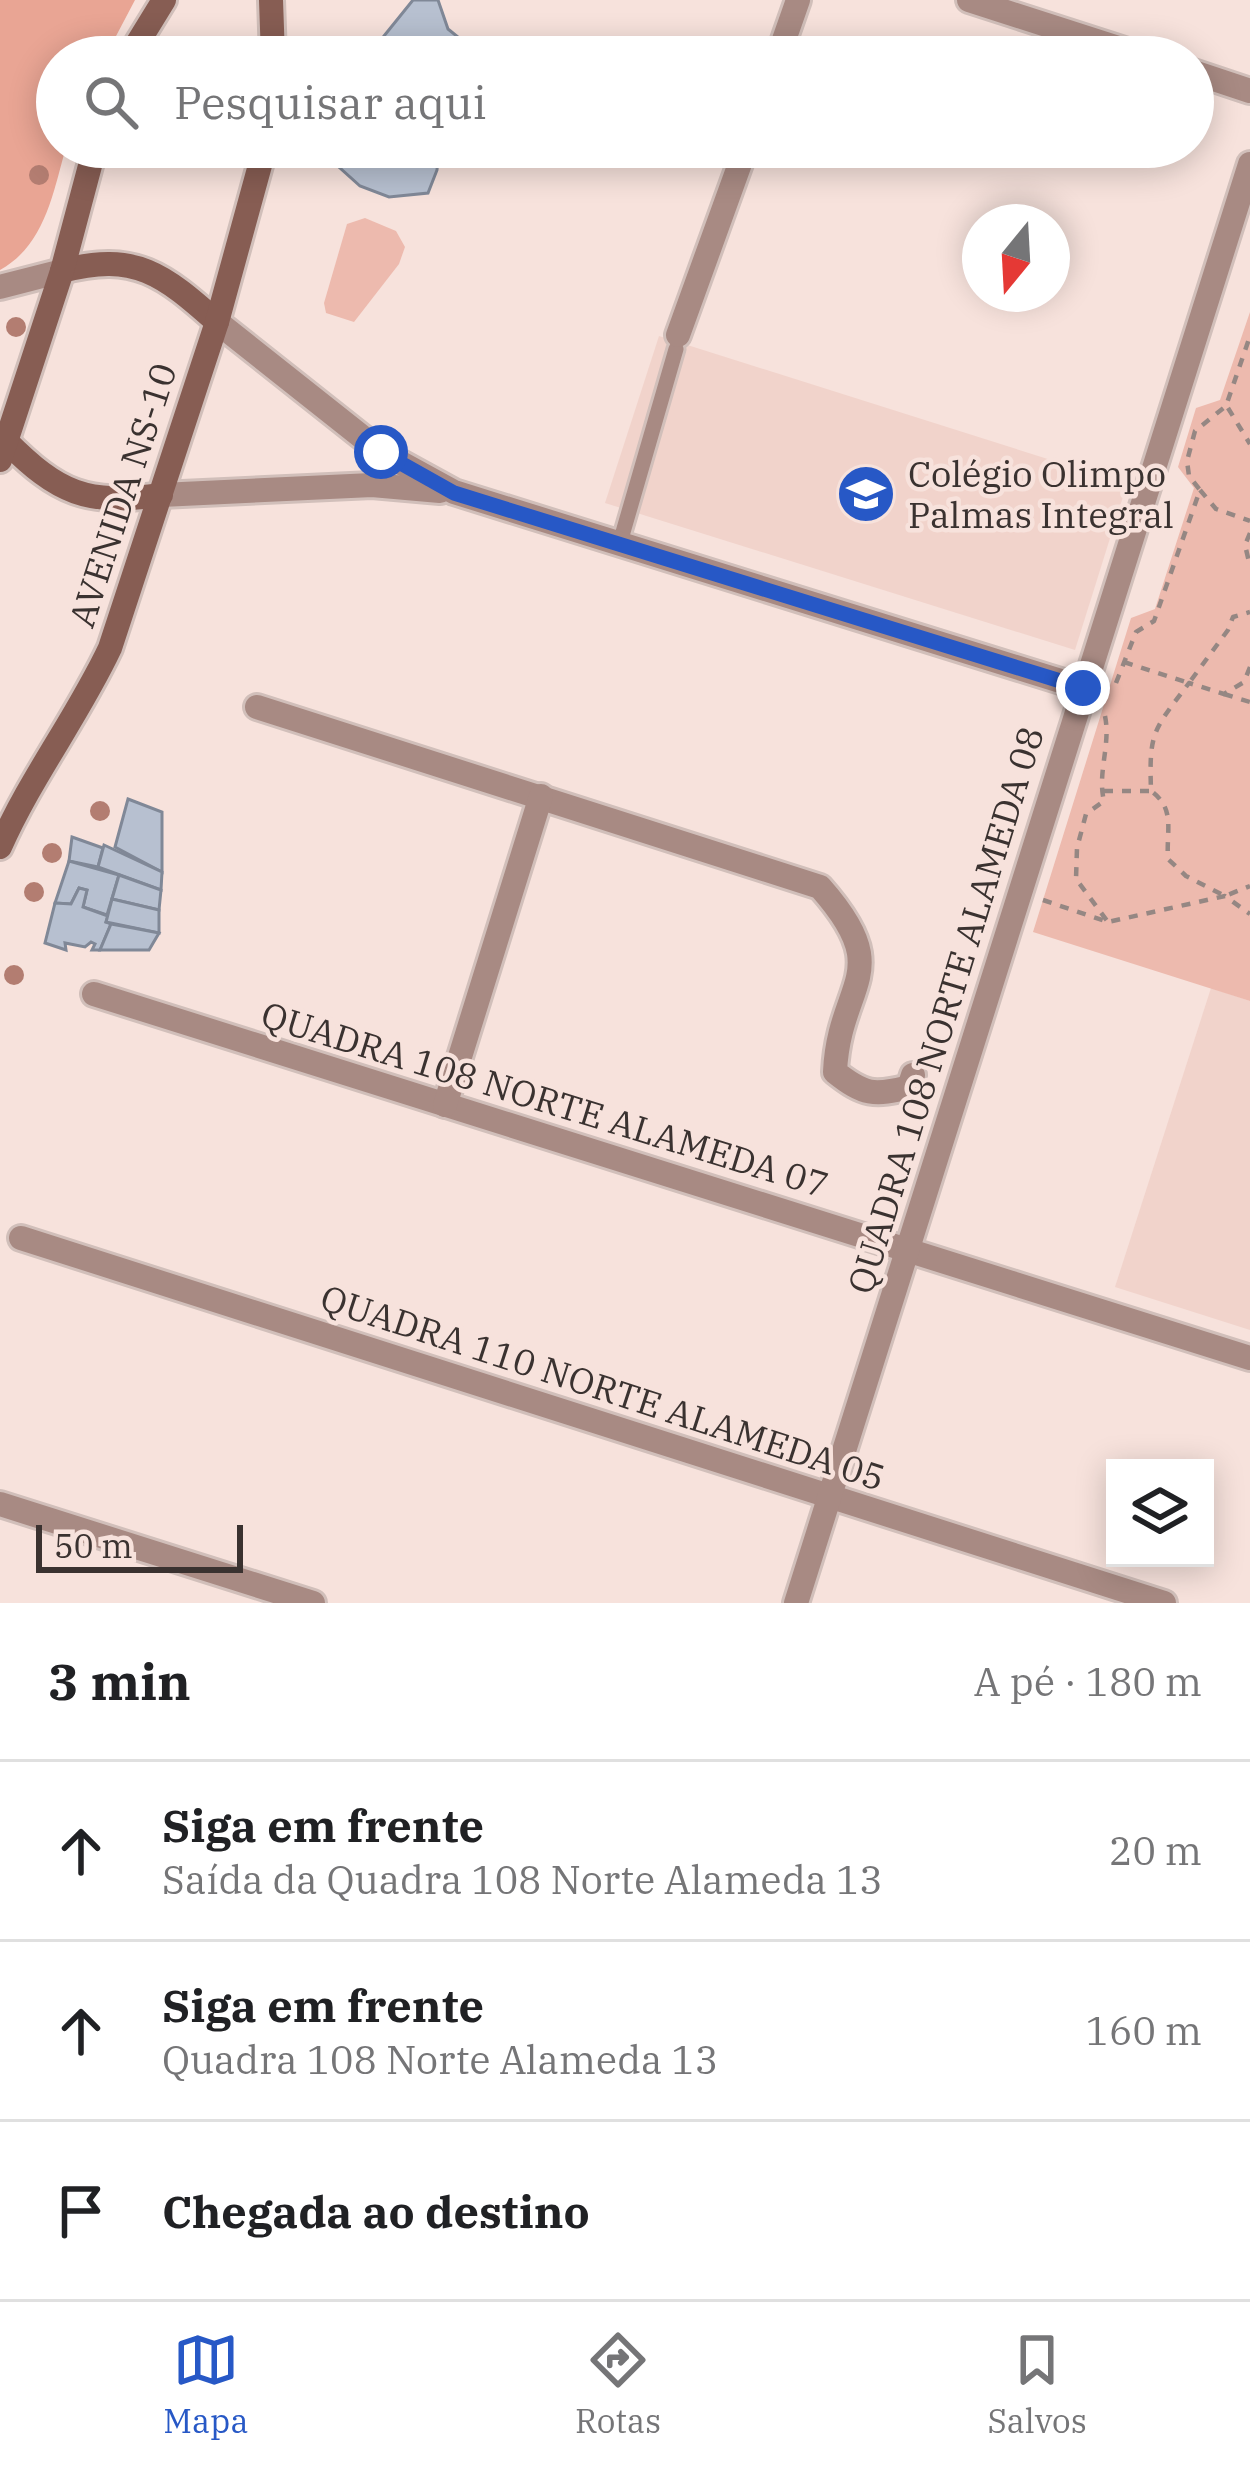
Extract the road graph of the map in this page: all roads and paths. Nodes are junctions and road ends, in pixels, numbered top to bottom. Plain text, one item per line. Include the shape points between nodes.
1 (164, 0) edge
2 (271, 0) edge
3 (798, 0) edge
4 (969, 0) edge
5 (142, 36) edge
6 (272, 36) edge
7 (785, 36) edge
8 (1081, 36) edge
9 (1214, 79) edge
10 (1250, 91) edge
11 (1250, 164) edge
12 (89, 168) edge
13 (259, 168) edge
14 (739, 168) edge
15 (62, 271) junction
16 (0, 287) edge
17 (217, 322) junction
18 (1250, 336) edge
19 (677, 342) joint
20 (1249, 347) edge
21 (1226, 406) junction
22 (1250, 444) edge
23 (2, 445) edge
24 (1200, 490) junction
25 (454, 493) junction
26 (160, 495) junction
27 (1250, 520) edge
28 (1250, 532) edge
29 (619, 546) junction
30 (1250, 566) edge
31 (1250, 612) edge
32 (1124, 662) junction
33 (1250, 667) edge
34 (1189, 683) junction
35 (1083, 688) junction
36 (1225, 694) junction
37 (1111, 696) dead end
38 (1250, 702) edge
39 (256, 707) dead end
40 (1105, 713) dead end
41 (1101, 790) junction
42 (1151, 791) junction
43 (541, 796) junction
44 (0, 847) edge
45 (1250, 886) edge
46 (1225, 896) junction
47 (1043, 900) dead end
48 (1250, 914) edge
49 (1108, 922) junction
50 (94, 994) dead end
51 (913, 1075) dead end
52 (445, 1105) junction
53 (21, 1238) dead end
54 (909, 1251) junction
55 (1250, 1358) edge
56 (830, 1498) junction
57 (0, 1504) edge
58 (313, 1603) edge
59 (796, 1603) edge
60 (1164, 1603) edge

1 - 5 street
2 - 6 street
3 - 7 street
4 - 8 street
9 - 10 street
11 - 35 street, QUADRA 108 NORTE ALAMEDA 08
12 - 15 street
13 - 17 street, AVENIDA NS-10
14 - 19 street
15 - 16 street
15 - 17 street via 141,266
15 - 23 street
17 - 25 street via 363,439
17 - 26 street, AVENIDA NS-10
18 - 20 path
19 - 29 lane
20 - 21 path
21 - 22 path
21 - 24 path via 1195,431 1187,461
23 - 26 street via 77,495
24 - 27 path via 1216,509
24 - 32 path via 1154,621 1136,632
25 - 26 street via 372,485
25 - 29 street
26 - 44 street, AVENIDA NS-10 via 110,648
28 - 30 path
29 - 35 street
31 - 34 path via 1233,617
32 - 34 path
32 - 37 path
33 - 36 path
34 - 36 path
34 - 42 path via 1150,742
35 - 54 street, QUADRA 108 NORTE ALAMEDA 08
36 - 38 path
39 - 43 street
40 - 41 path
41 - 42 path
41 - 49 path via 1104,801 1086,814 1076,879
42 - 46 path via 1169,811 1168,859
43 - 51 street via 820,887 844,914 862,968 835,1072 878,1095 908,1087
43 - 52 street
45 - 46 path
46 - 48 path
46 - 49 path
47 - 49 path
50 - 52 street, QUADRA 108 NORTE ALAMEDA 07
52 - 54 street, QUADRA 108 NORTE ALAMEDA 07
53 - 56 street, QUADRA 110 NORTE ALAMEDA 05
54 - 55 street, QUADRA 108 NORTE ALAMEDA 07
54 - 56 street, QUADRA 108 NORTE ALAMEDA 08
56 - 59 street, QUADRA 108 NORTE ALAMEDA 08
56 - 60 street, QUADRA 110 NORTE ALAMEDA 05
57 - 58 street

